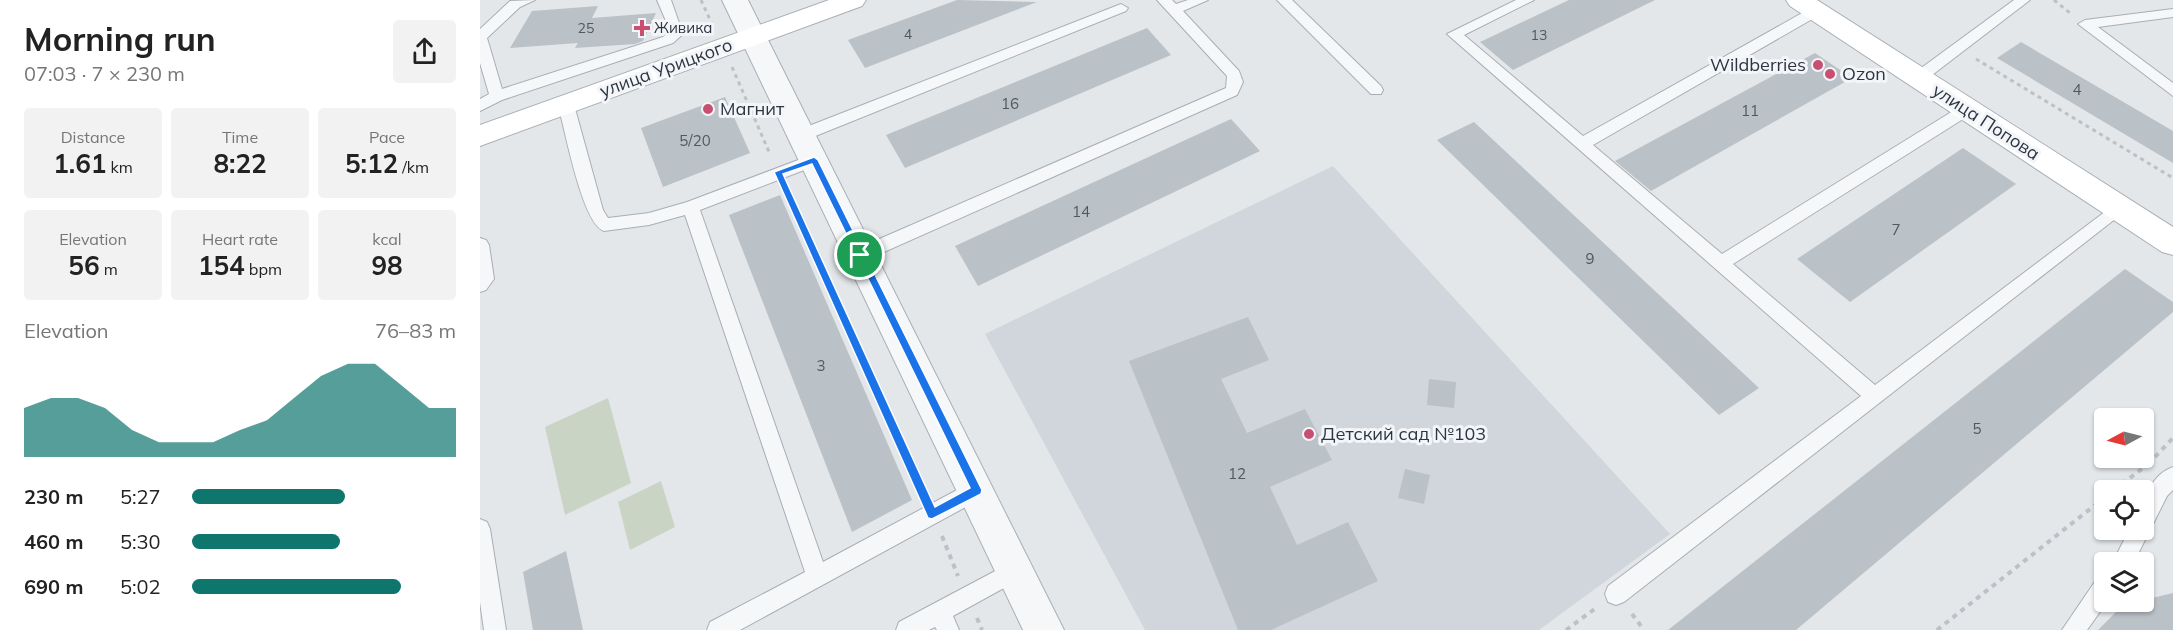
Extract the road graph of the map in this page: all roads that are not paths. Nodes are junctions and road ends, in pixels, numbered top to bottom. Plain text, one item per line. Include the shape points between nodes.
1 (528, 0) edge
2 (664, 0) edge
3 (735, 0) edge
4 (853, 0) edge
5 (1201, 0) edge
6 (1284, 0) edge
7 (1527, 0) edge
8 (2023, 0) edge
9 (1169, 5) edge
10 (1808, 6) edge
11 (1121, 8) dead end
12 (2173, 14) edge
13 (753, 36) junction
14 (480, 37) edge
15 (483, 60) edge
16 (1918, 78) junction
17 (1376, 90) dead end
18 (2173, 91) edge
19 (496, 96) junction
20 (566, 105) junction
21 (480, 106) edge
22 (1966, 110) junction
23 (480, 136) edge
24 (1582, 144) junction
25 (808, 148) junction
26 (691, 207) junction
27 (2120, 209) junction
28 (2173, 243) edge
29 (480, 245) edge
30 (860, 255) junction
31 (1720, 264) junction
32 (480, 285) edge
33 (1874, 396) junction
34 (2173, 476) edge
35 (977, 490) junction
36 (2154, 501) edge
37 (480, 529) edge
38 (483, 569) edge
39 (1016, 570) junction
40 (818, 576) junction
41 (1616, 594) dead end
42 (2094, 602) edge
43 (944, 621) edge
44 (495, 630) edge
45 (718, 630) edge
46 (907, 630) edge
47 (1044, 630) edge
48 (2073, 630) edge

1 - 14 lane via 515,4
2 - 19 lane via 676,28 676,34 668,40
3 - 13 street
4 - 13 main road, улица Урицкого
5 - 9 lane
6 - 17 lane
7 - 24 lane via 1454,34
8 - 16 lane
9 - 30 lane via 1234,74 1232,91
10 - 16 main road, улица Попова
10 - 24 lane
11 - 25 lane
12 - 18 lane via 2085,24
13 - 20 main road, улица Урицкого
13 - 25 street
14 - 15 lane
15 - 19 lane
16 - 22 main road, улица Попова
19 - 21 lane
20 - 23 main road, улица Урицкого
20 - 26 lane via 595,212 604,225 649,219
22 - 27 main road, улица Попова
22 - 31 lane
24 - 31 lane
25 - 26 lane via 778,172
25 - 30 street
26 - 40 lane
27 - 28 main road, улица Попова
27 - 33 lane
29 - 32 lane via 485,279
30 - 35 street
31 - 33 lane
33 - 41 lane
34 - 36 lane
35 - 39 street
35 - 40 lane
37 - 38 lane
38 - 44 lane
39 - 43 lane via 967,596
39 - 47 street
40 - 45 lane
42 - 48 lane
43 - 46 lane

